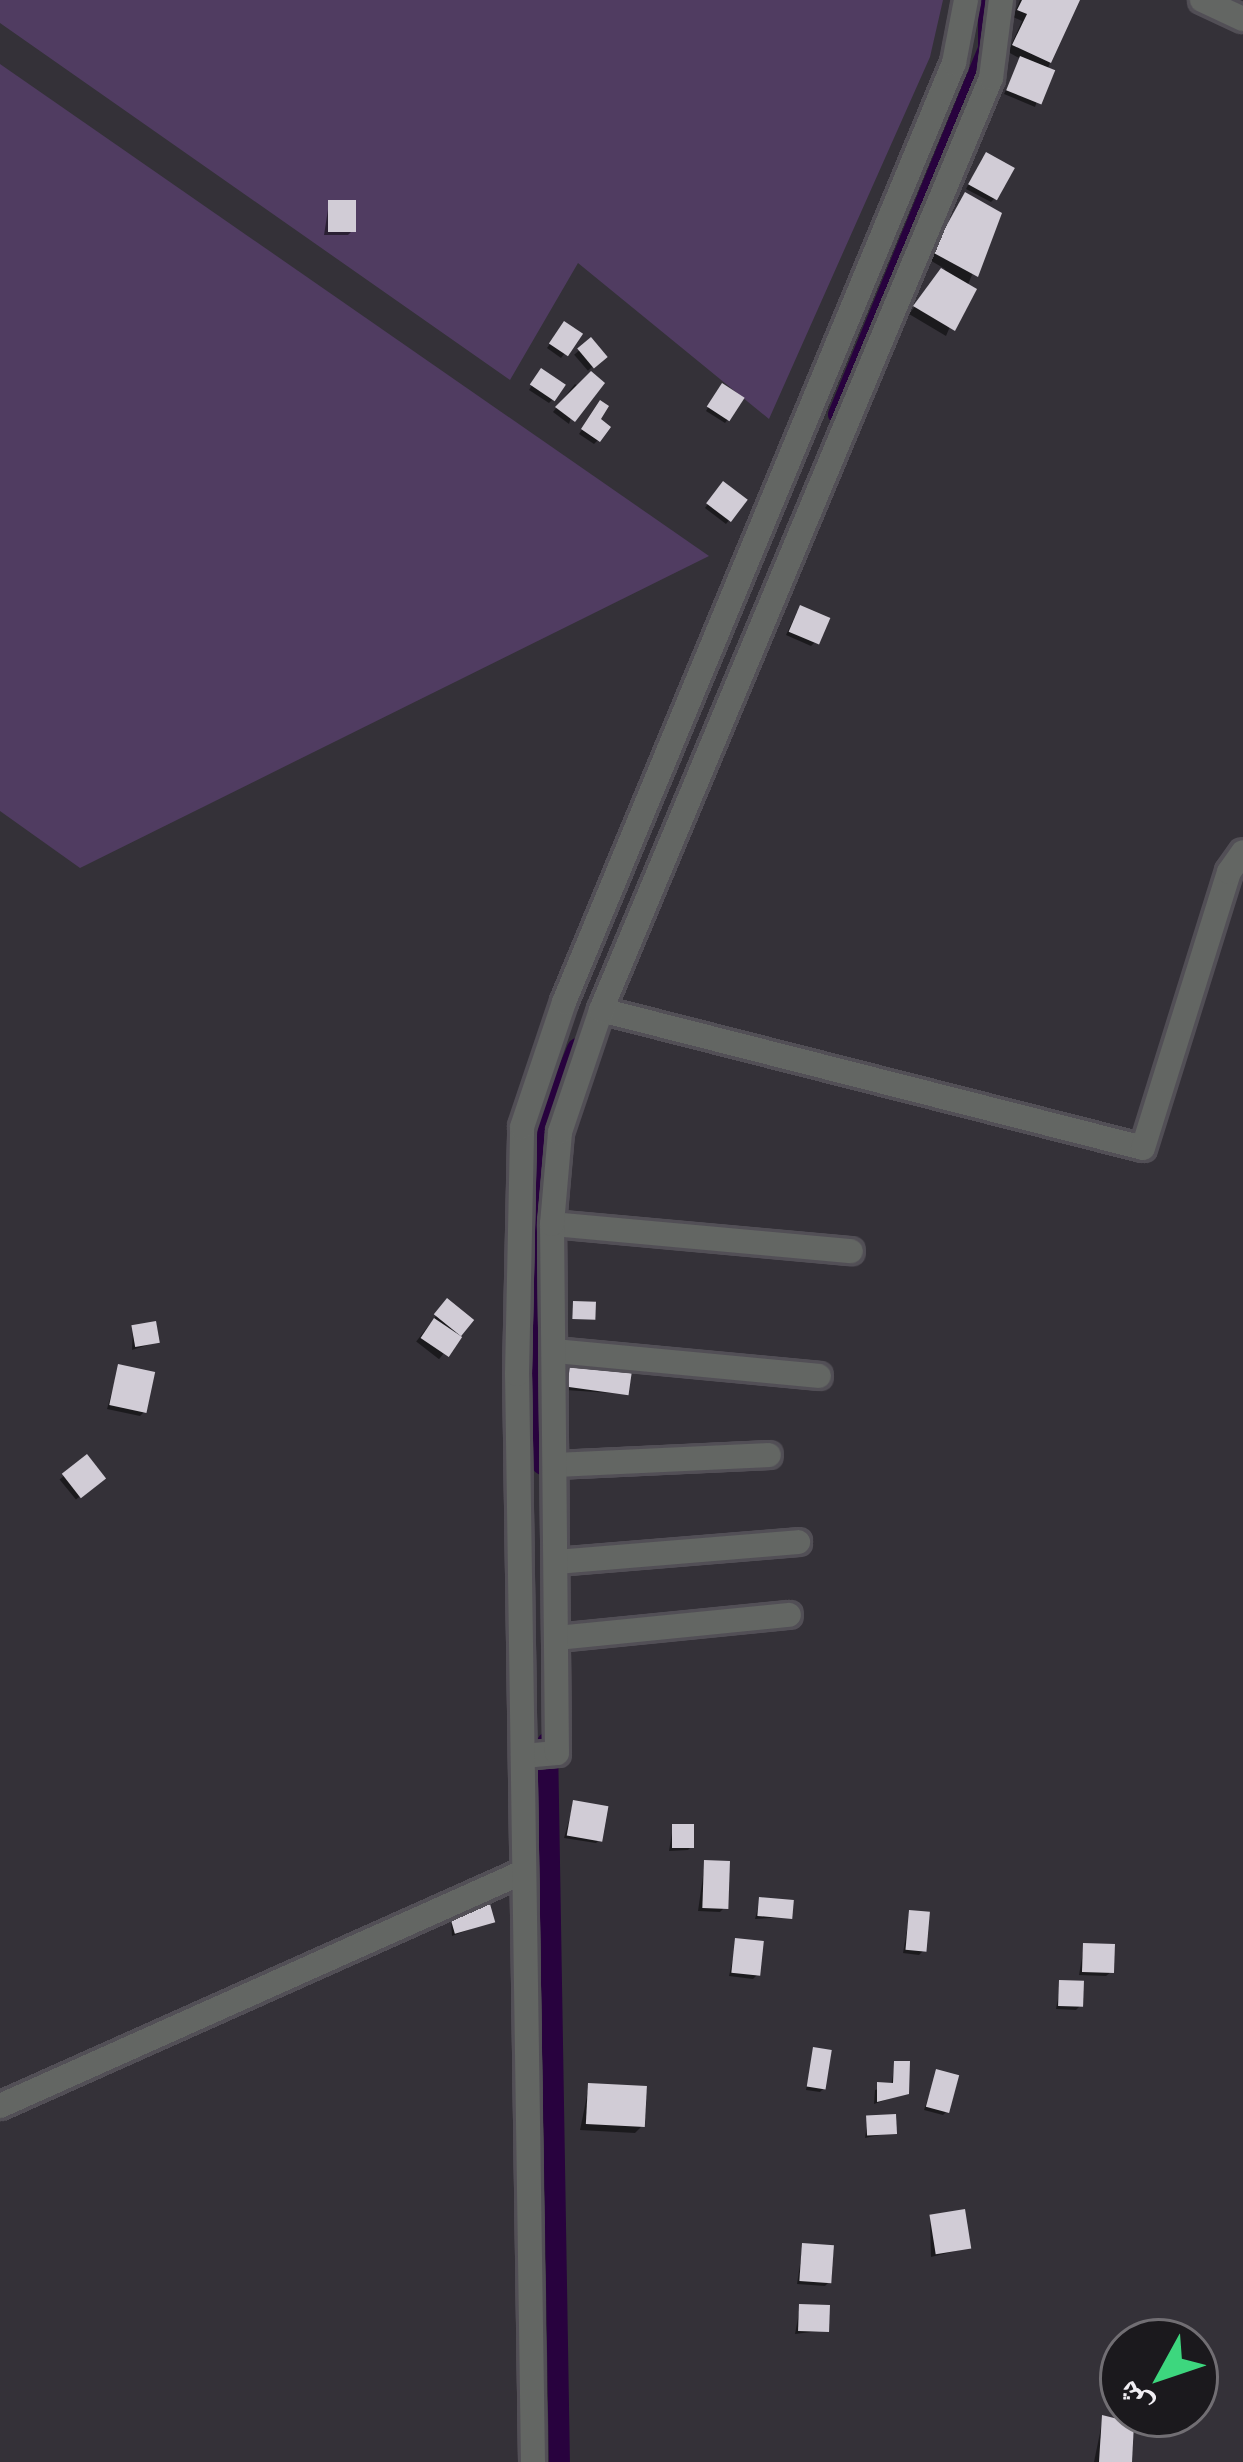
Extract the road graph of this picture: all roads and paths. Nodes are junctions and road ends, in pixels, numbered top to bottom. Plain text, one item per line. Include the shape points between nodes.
1 (966, 0) edge
2 (1001, 0) edge
3 (1202, 0) edge
4 (1243, 19) edge
5 (1243, 852) edge
6 (601, 1010) junction
7 (554, 1091) junction
8 (552, 1224) junction
9 (851, 1251) dead end
10 (555, 1351) junction
11 (819, 1376) dead end
12 (769, 1455) dead end
13 (557, 1465) junction
14 (799, 1542) dead end
15 (556, 1562) junction
16 (789, 1615) dead end
17 (557, 1638) junction
18 (536, 1755) junction
19 (524, 1872) junction
20 (0, 2106) edge
21 (532, 2462) edge

1 - 7 street via 954,63 564,1001
2 - 6 street via 991,78
3 - 4 street
5 - 6 street via 1229,872 1143,1148
6 - 7 street
7 - 8 street
7 - 18 street via 515,1184
8 - 9 street
8 - 10 street
10 - 11 street
10 - 13 street
12 - 13 street
13 - 15 street
14 - 15 street
15 - 17 street
16 - 17 street
17 - 18 street via 557,1753
18 - 19 street
19 - 20 street
19 - 21 street

